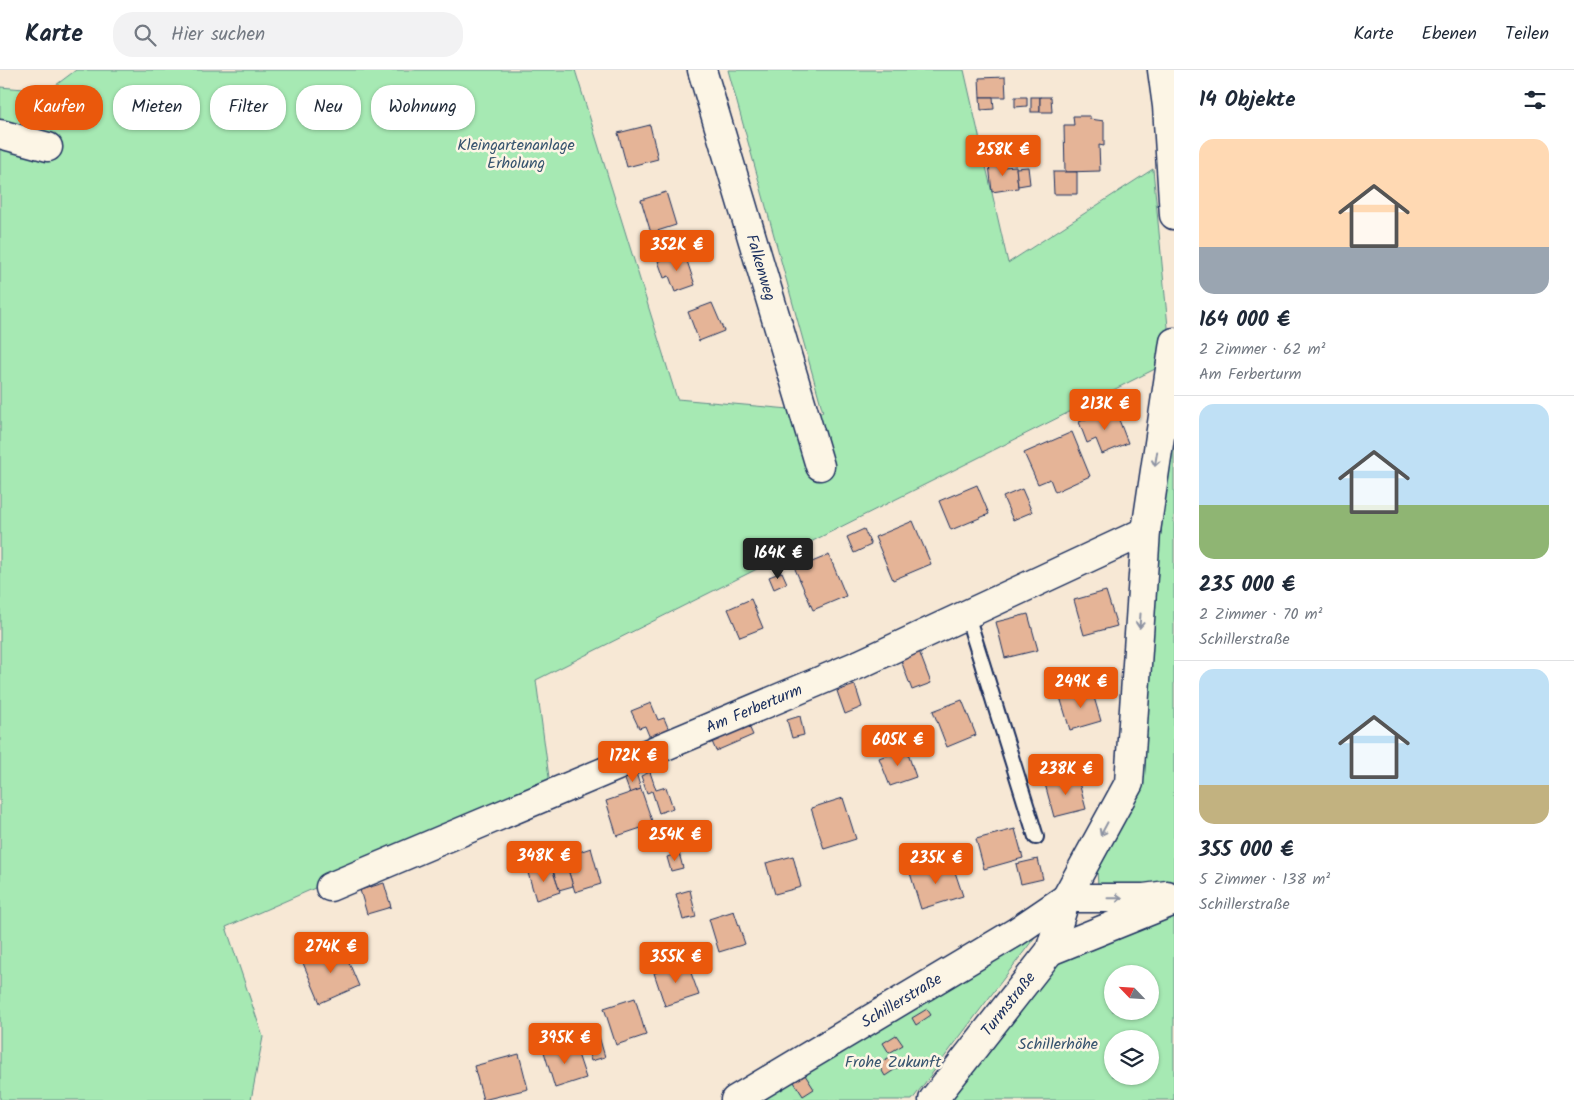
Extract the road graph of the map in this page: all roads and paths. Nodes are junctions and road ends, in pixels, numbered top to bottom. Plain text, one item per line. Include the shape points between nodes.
1 (702, 70) edge
2 (1162, 70) edge
3 (0, 134) edge
4 (48, 147) dead end
5 (1174, 215) edge
6 (1174, 342) edge
7 (820, 466) dead end
8 (1146, 531) junction
9 (967, 615) junction
10 (1036, 837) dead end
11 (330, 887) dead end
12 (1174, 894) edge
13 (1066, 898) junction
14 (1174, 900) edge
15 (1050, 951) junction
16 (735, 1100) edge
17 (933, 1100) edge

1 - 7 street, Falkenweg
2 - 5 street
3 - 4 street
6 -> 8 street
8 - 9 street, Am Ferberturm
8 -> 13 street via 1129,783
9 - 10 lane
9 - 11 street, Am Ferberturm via 860,664
13 -> 12 street via 1144,898
13 - 15 street, Turmstraße
13 - 16 street, Schillerstraße via 1016,932
14 - 15 street
15 - 17 street, Turmstraße

